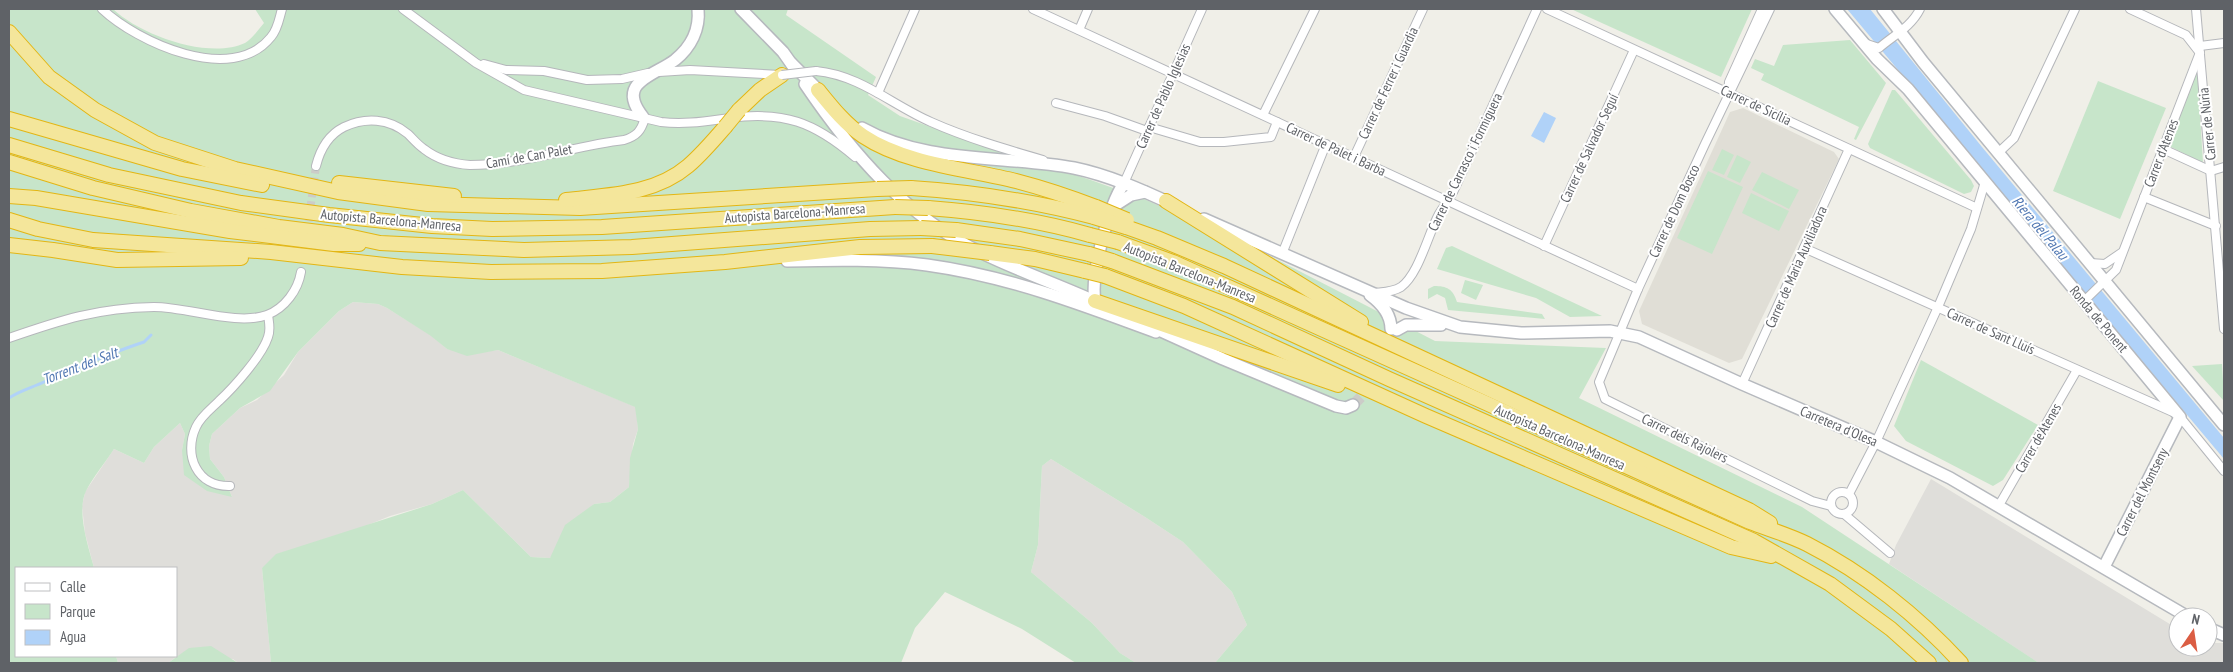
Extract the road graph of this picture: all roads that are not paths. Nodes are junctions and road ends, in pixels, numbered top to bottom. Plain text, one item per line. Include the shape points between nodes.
1 (102, 9) edge
2 (282, 9) edge
3 (403, 9) edge
4 (698, 9) edge
5 (741, 9) edge
6 (915, 9) edge
7 (1033, 9) edge
8 (1088, 9) edge
9 (1202, 9) edge
10 (1314, 9) edge
11 (1423, 9) edge
12 (1537, 9) edge
13 (1547, 9) edge
14 (1762, 9) edge
15 (1770, 9) edge
16 (1835, 9) edge
17 (1883, 9) edge
18 (1920, 9) edge
19 (2075, 9) edge
20 (2130, 9) edge
21 (2196, 9) edge
22 (2198, 26) junction
23 (1079, 30) junction
24 (9, 32) edge
25 (1897, 32) junction
26 (2186, 35) junction
27 (1865, 43) junction
28 (2224, 44) edge
29 (1634, 50) junction
30 (2200, 50) junction
31 (466, 56) junction
32 (791, 63) junction
33 (650, 73) junction
34 (1172, 73) junction
35 (782, 75) junction
36 (818, 90) junction
37 (1728, 92) junction
38 (878, 93) junction
39 (1056, 103) dead end
40 (1263, 115) junction
41 (644, 118) junction
42 (9, 119) edge
43 (1277, 122) junction
44 (1148, 129) junction
45 (155, 143) junction
46 (1326, 144) junction
47 (9, 145) edge
48 (1849, 149) junction
49 (2163, 149) junction
50 (1998, 153) junction
51 (1354, 157) junction
52 (9, 162) edge
53 (316, 166) tunnel mouth
54 (1074, 168) junction
55 (2224, 168) edge
56 (2211, 171) junction
57 (876, 174) junction
58 (1985, 182) junction
59 (1124, 183) junction
60 (338, 192) junction
61 (1145, 192) junction
62 (9, 196) edge
63 (2144, 197) junction
64 (1166, 201) junction
65 (1449, 201) junction
66 (1964, 201) junction
67 (1114, 206) junction
68 (1977, 208) junction
69 (1095, 212) junction
70 (9, 220) edge
71 (2216, 226) junction
72 (380, 244) junction
73 (9, 245) edge
74 (1544, 246) junction
75 (1804, 248) junction
76 (1282, 254) junction
77 (2121, 254) junction
78 (306, 258) junction
79 (725, 262) junction
80 (2090, 263) junction
81 (301, 272) dead end
82 (2103, 283) junction
83 (1360, 288) junction
84 (1638, 289) junction
85 (1373, 294) junction
86 (2085, 300) junction
87 (1095, 301) junction
88 (1938, 308) junction
89 (2223, 314) edge
90 (268, 315) junction
91 (1460, 327) junction
92 (2224, 329) edge
93 (1622, 332) junction
94 (1391, 334) junction
95 (9, 338) edge
96 (1190, 345) junction
97 (2077, 370) junction
98 (1742, 384) junction
99 (1353, 405) dead end
100 (2179, 415) junction
101 (1426, 416) junction
102 (2224, 425) edge
103 (1876, 442) junction
104 (2224, 471) edge
105 (230, 486) dead end
106 (1849, 494) junction
107 (1832, 506) junction
108 (1998, 507) junction
109 (1844, 514) junction
110 (1806, 543) junction
111 (1890, 553) dead end
112 (1789, 560) junction
113 (2104, 567) junction
114 (2171, 607) edge
115 (1929, 663) edge
116 (1961, 663) edge

1 - 2 street via 126,28 177,52 227,59 247,54 267,42 276,30
3 - 31 street
4 - 33 street via 697,27 691,43 676,59
5 - 32 street
6 - 38 street
7 - 23 street, Carrer de Palet i Barba
8 - 23 street
9 - 34 street, Carrer de Pablo Iglesias
10 - 40 street
11 - 51 street, Carrer de Ferrer i Guardia
12 - 65 street, Carrer de Carrasco i Formiguera
13 - 29 street, Carrer de Sicília
14 - 37 street, Carrer de Dom Bosco via 1729,82
15 - 37 street, Carrer de Dom Bosco via 1736,83
16 - 27 street, Ronda de Ponent
17 - 25 street, Ronda de Ponent
18 - 25 street via 1910,24
19 - 50 street via 2014,138
20 - 26 street
21 - 22 street, Carrer de Núria
22 - 26 street
22 - 30 street, Carrer de Núria
23 - 34 street, Carrer de Palet i Barba
24 - 45 highway via 49,77 95,110
25 - 27 street via 1879,48
25 - 50 street, Ronda de Ponent
26 - 30 street
27 - 58 street, Ronda de Ponent
28 - 30 street
29 - 37 street, Carrer de Sicília
29 - 74 street, Carrer de Salvador Seguí
30 - 49 street, Carrer d'Atenes
30 - 56 street, Carrer de Núria
31 - 33 street via 497,69 544,71 587,80 622,79
31 - 41 street via 524,90
32 - 36 street
32 - 57 street via 839,130
33 - 35 street via 690,70
33 - 41 street via 640,82 633,96 636,109
34 - 40 street, Carrer de Palet i Barba
34 - 44 street, Carrer de Pablo Iglesias
35 - 38 street, bridge via 816,71 844,76
35 - 45 highway, bridge via 739,110 687,167 663,182 614,195 565,200 433,194 341,183
36 - 54 street via 862,128 908,148
36 - 69 highway via 852,128 886,148 919,159 1018,181
37 - 48 street, Carrer de Sicília
37 - 84 street, Carrer de Dom Bosco
38 - 54 street via 946,128 1008,150
39 - 44 street
40 - 43 street, Carrer de Palet i Barba
41 - 53 street, Camí de Can Palet via 642,128 635,136 624,140 468,165 431,154 392,124 369,120 350,124 334,134 324,146
41 - 57 street via 680,124 753,116 796,121 828,135
42 - 60 highway via 182,170 301,192
43 - 44 street via 1271,137 1224,142 1200,142
43 - 46 street, Carrer de Palet i Barba
44 - 59 street, Carrer de Pablo Iglesias
45 - 60 highway via 235,169
46 - 51 street, Carrer de Palet i Barba
46 - 76 street
47 - 110 highway, Autopista Barcelona-Manresa, bridge via 109,175 241,203 432,226 492,229 602,227 895,207 928,208 1057,225 1118,242 1181,265 1750,522
48 - 66 street, Carrer de Sicília
48 - 75 street, Carrer de Maria Auxiliadora
49 - 56 street
49 - 63 street, Carrer d'Atenes
50 - 80 street, Ronda de Ponent
51 - 65 street, Carrer de Palet i Barba
52 - 72 highway, Autopista Barcelona-Manresa via 93,188 191,211 343,235
54 - 59 street
55 - 56 street
56 - 71 street, Carrer de Núria
57 - 87 street via 916,212 965,244
58 - 66 street via 1978,195
58 - 68 street
58 - 86 street, Ronda de Ponent
59 - 61 street
59 - 67 street
60 - 69 highway, bridge via 428,204 580,208 911,188 1004,197
61 - 64 street
61 - 67 street via 1131,195
62 - 72 highway via 239,232 334,244
63 - 71 street
63 - 77 street, Carrer d'Atenes
64 - 76 street
64 - 94 highway via 1376,331
65 - 74 street, Carrer de Palet i Barba
65 - 85 street, Carrer de Carrasco i Formiguera via 1439,213 1412,274 1402,286 1391,292
66 - 68 street, Carrer de Sicília
67 - 87 street via 1095,271
68 - 88 street via 1972,229
69 - 94 highway, bridge
70 - 78 highway via 93,240 271,252
71 - 89 street, Carrer de Núria
72 - 112 highway, Autopista Barcelona-Manresa, bridge via 524,250 632,247 921,228 1020,238 1112,261 1233,307 1670,502
73 - 78 highway via 117,260
74 - 84 street, Carrer de Palet i Barba
75 - 88 street, Carrer de Sant Lluís
75 - 98 street, Carrer de Maria Auxiliadora
76 - 83 street
77 - 80 street via 2105,264
77 - 82 street, Carrer d'Atenes via 2116,270
78 - 79 highway via 491,272 602,271
79 - 96 street via 863,260 957,270 1057,295
79 - 101 highway, bridge via 860,247 932,246 1035,259 1105,276 1184,306
80 - 82 street, Ronda de Ponent
81 - 90 street via 295,290
82 - 86 street, Carrer d'Atenes
82 - 102 street, Ronda de Ponent
83 - 85 street
83 - 94 street via 1383,308
84 - 93 street, Carrer de Dom Bosco
85 - 91 street
86 - 100 street, Ronda de Ponent
87 - 96 street
87 - 101 highway
88 - 97 street, Carrer de Sant Lluís
88 - 103 street
89 - 92 street, Carrer de Núria
90 - 95 street via 244,319 168,308 108,310 66,318
90 - 105 street via 268,338 262,349 234,386 206,412 192,438 193,460 203,478 212,484
91 - 93 street, Carretera d'Olesa via 1521,333
91 - 94 street via 1414,324
93 - 98 street, Carretera d'Olesa
93 - 107 street, Carrer dels Rajolers via 1599,382 1605,399 1812,500
94 - 110 highway via 1749,510
96 - 99 street via 1336,406 1346,408
97 - 100 street, Carrer de Sant Lluís
97 - 108 street, Carrer de'Atenes
98 - 103 street, Carretera d'Olesa
100 - 104 street, Ronda de Ponent
100 - 113 street, Carrer del Montseny
101 - 112 highway via 1731,546
103 - 106 street
103 - 108 street, Carretera d'Olesa via 1950,478
106 - 107 street via 1836,494
106 - 109 street via 1854,504 1851,511
107 - 109 street via 1836,513
108 - 113 street, Carretera d'Olesa
109 - 111 street
110 - 116 highway, Autopista Barcelona-Manresa via 1902,607
112 - 115 highway, Autopista Barcelona-Manresa via 1830,584 1891,629
113 - 114 street, Carretera d'Olesa

